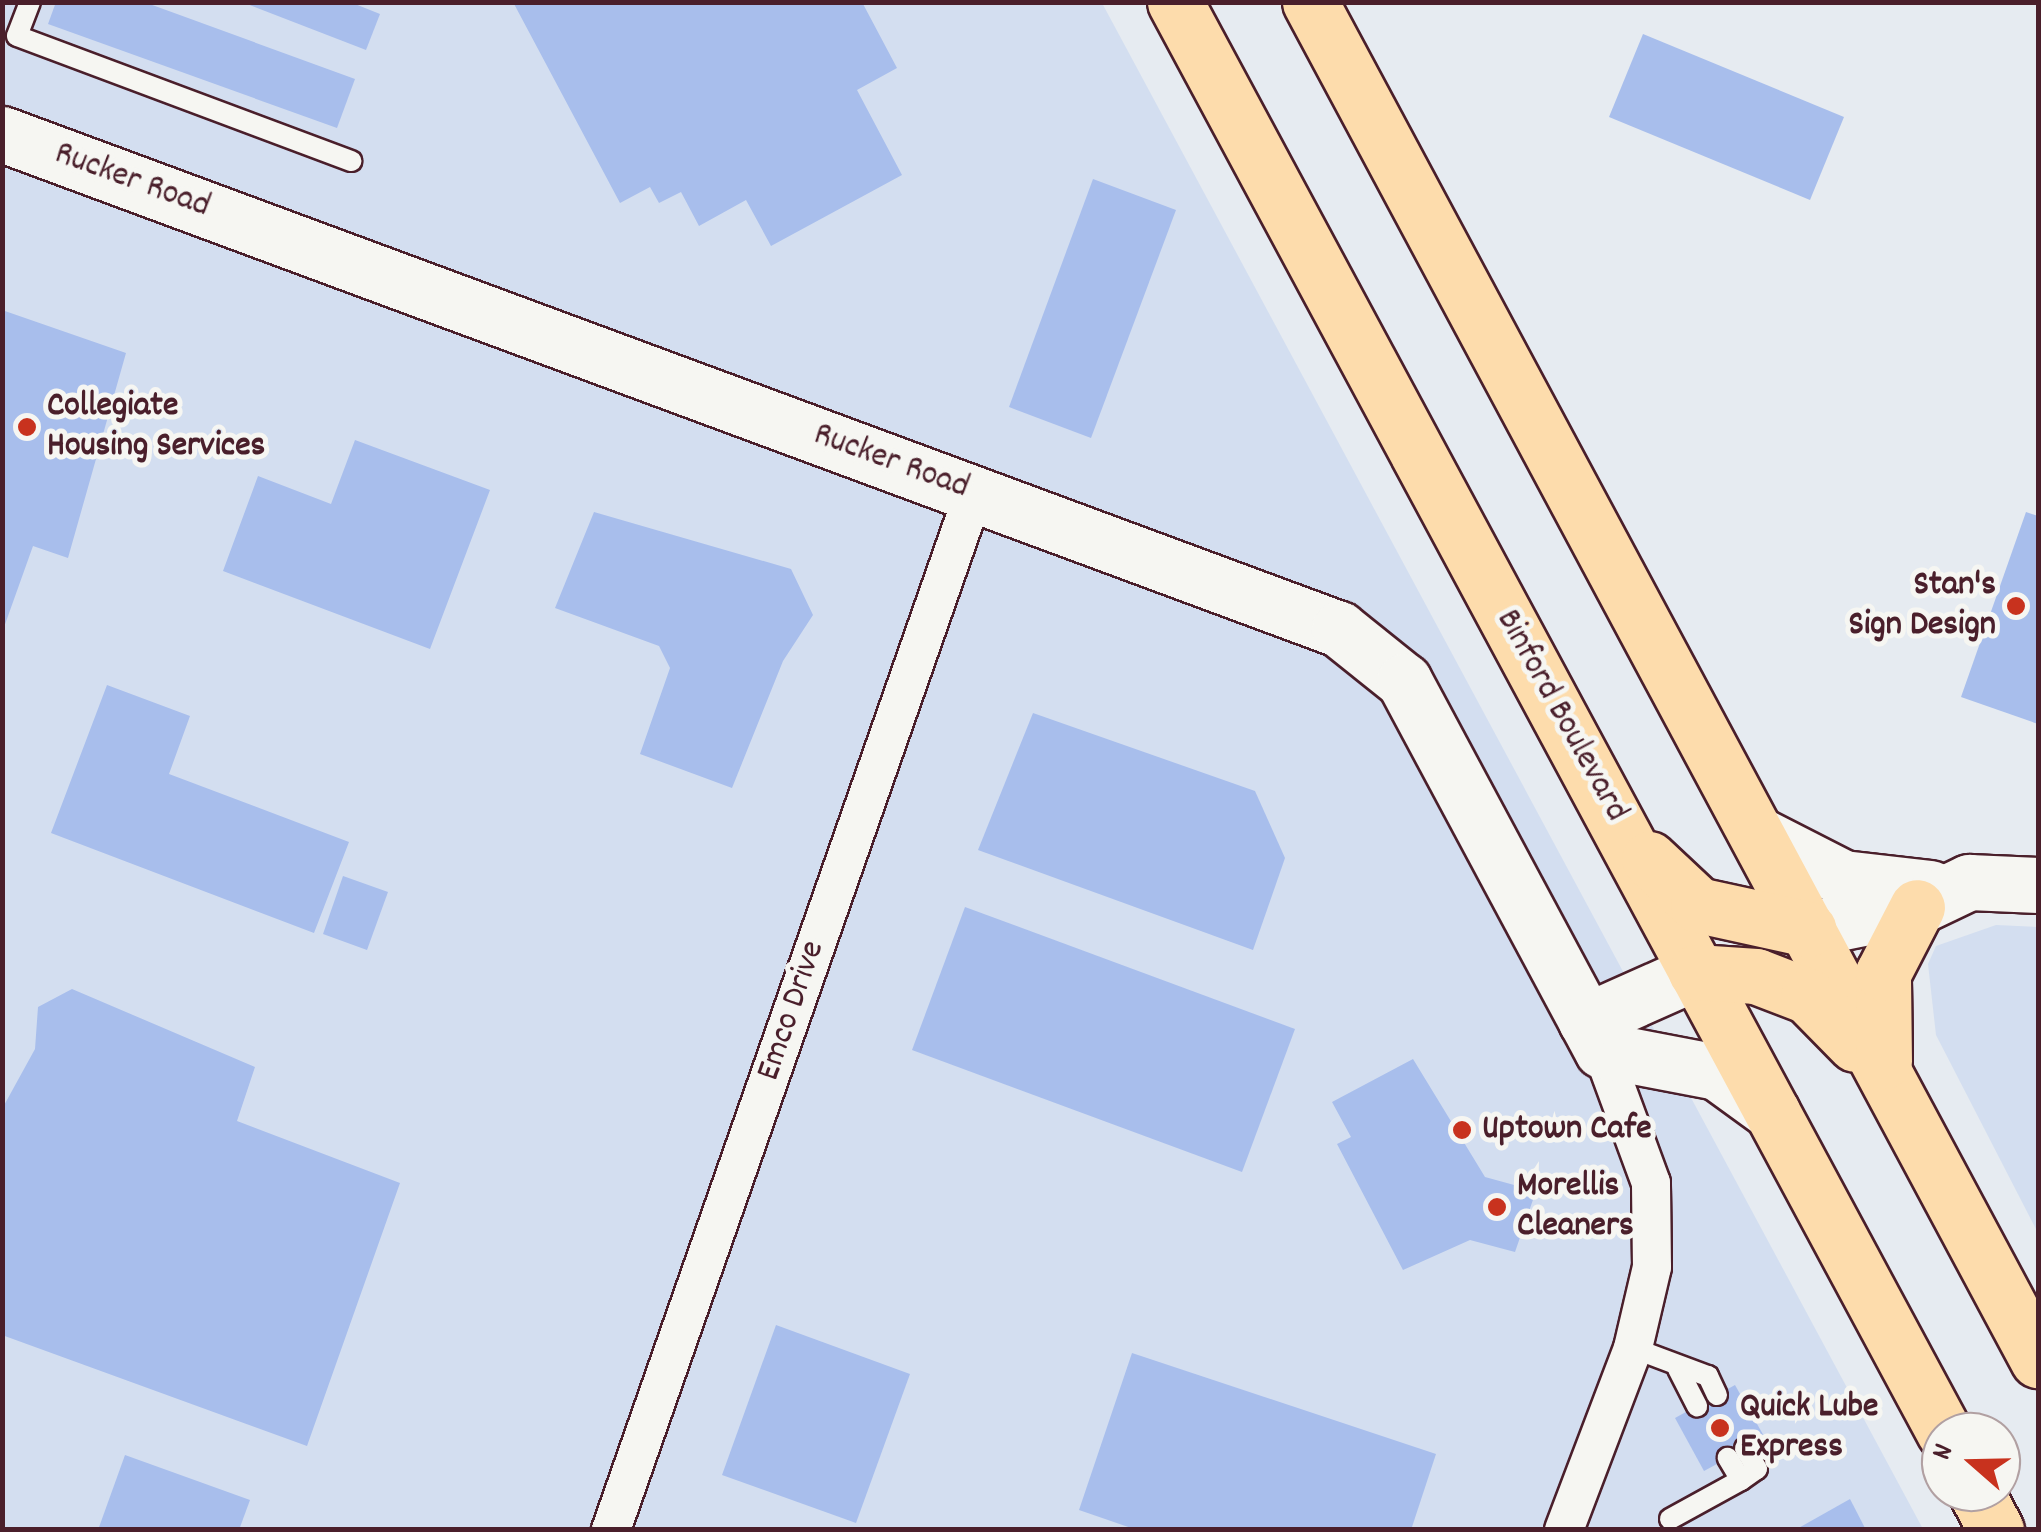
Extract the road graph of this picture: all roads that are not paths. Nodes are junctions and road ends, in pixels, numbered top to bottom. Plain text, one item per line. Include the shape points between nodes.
1 (30, 2) edge
2 (1174, 2) edge
3 (1310, 2) edge
4 (2, 134) edge
5 (351, 161) dead end
6 (974, 493) junction
7 (1759, 835) junction
8 (1629, 840) junction
9 (2038, 885) edge
10 (1927, 898) junction
11 (1808, 929) junction
12 (1696, 972) junction
13 (1594, 1036) junction
14 (1885, 1074) junction
15 (1772, 1112) junction
16 (1633, 1348) junction
17 (2038, 1360) edge
18 (1678, 1368) junction
19 (1716, 1395) dead end
20 (1697, 1406) dead end
21 (1933, 1412) edge
22 (1736, 1453) dead end
23 (1670, 1519) dead end
24 (611, 1530) edge
25 (1564, 1530) edge

1 - 5 lane via 18,36
2 - 8 main road, Binford Boulevard
3 - 7 main road
4 - 6 street, Rucker Road
6 - 13 street, Rucker Road via 1339,629 1378,654 1431,726
6 - 24 street, Emco Drive
7 - 10 street via 1843,878
7 - 11 main road
8 - 11 main road via 1698,905
8 - 12 main road, Binford Boulevard
9 - 10 street via 1992,879
10 - 11 street
10 - 14 main road via 1883,973
11 - 14 main road
12 - 13 street
12 - 14 main road via 1756,976 1808,996
12 - 15 main road, Binford Boulevard
13 - 15 street via 1718,1072
13 - 16 street via 1652,1194 1652,1268
14 - 17 main road
15 - 21 main road, Binford Boulevard
16 - 18 lane
16 - 25 street
18 - 19 lane via 1708,1376
18 - 20 lane
22 - 23 lane via 1740,1480

